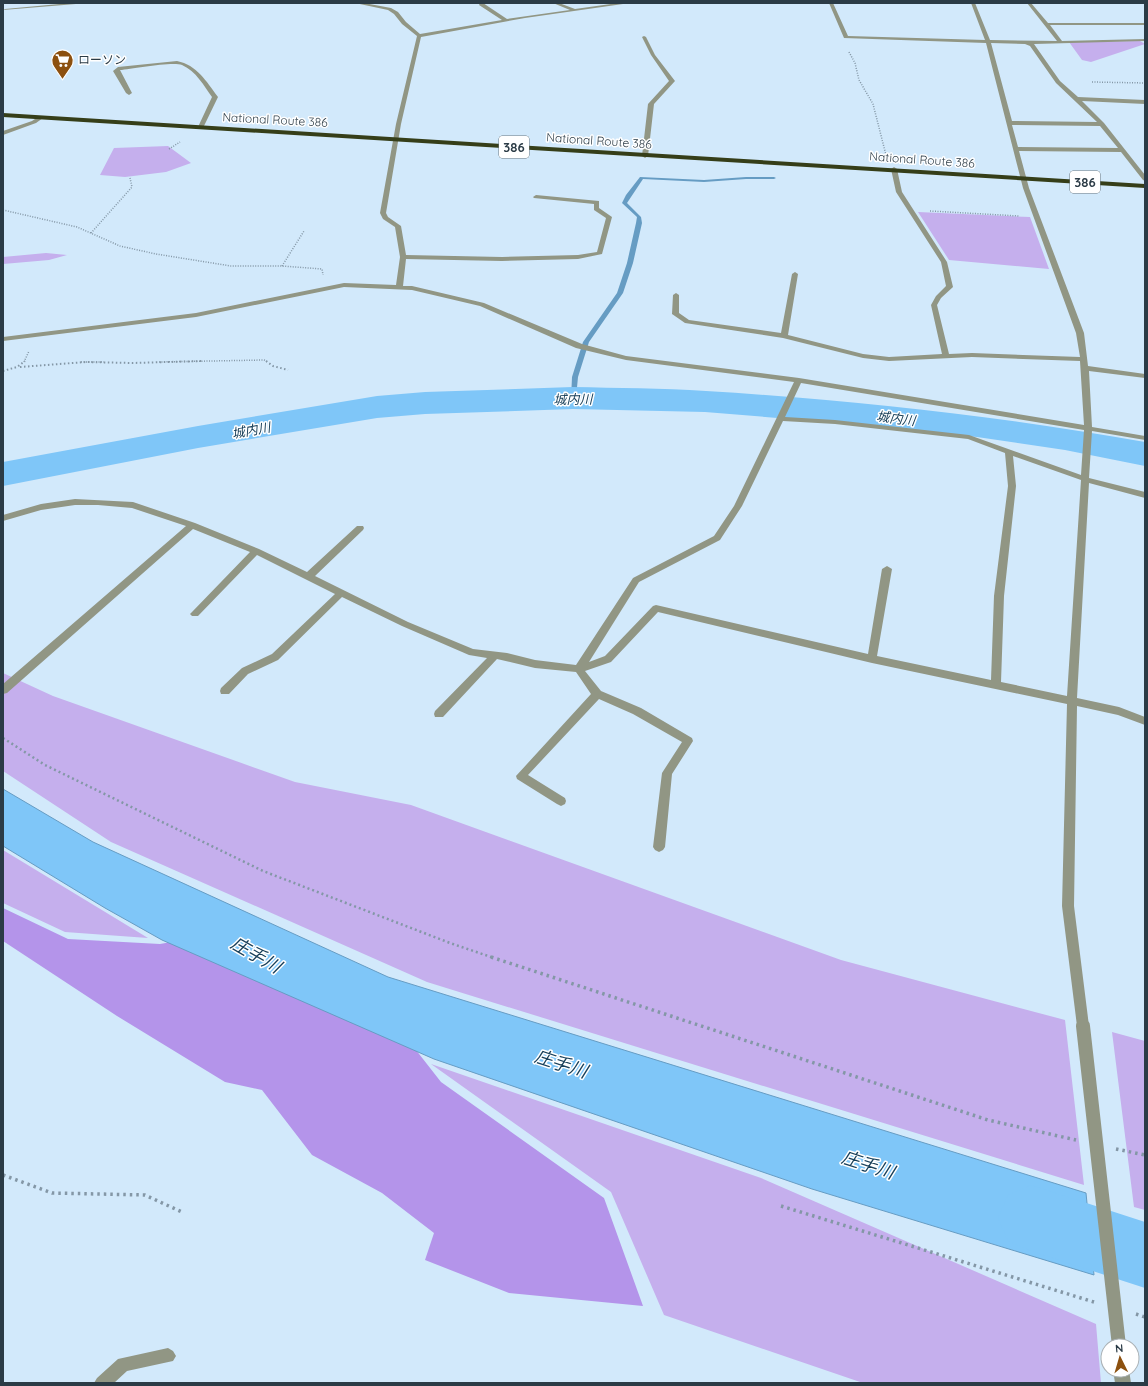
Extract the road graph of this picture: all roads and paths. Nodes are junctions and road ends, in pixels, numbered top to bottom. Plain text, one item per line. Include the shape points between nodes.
1 (10, 3) edge
2 (86, 3) edge
3 (357, 3) edge
4 (555, 3) edge
5 (622, 3) edge
6 (628, 3) edge
7 (831, 3) edge
8 (973, 3) edge
9 (1029, 3) edge
10 (481, 4) dead end
11 (577, 10) junction
12 (4, 11) edge
13 (506, 20) junction
14 (1046, 24) junction
15 (1145, 24) edge
16 (419, 36) junction
17 (644, 37) dead end
18 (846, 37) junction
19 (1145, 40) edge
20 (988, 41) junction
21 (1026, 42) junction
22 (1061, 42) junction
23 (1058, 82) junction
24 (1145, 83) edge
25 (129, 93) dead end
26 (1077, 99) junction
27 (1145, 102) edge
28 (3, 115) edge
29 (40, 118) junction
30 (1009, 122) junction
31 (1102, 124) junction
32 (201, 127) junction
33 (3, 133) edge
34 (394, 138) junction
35 (1016, 149) junction
36 (1122, 150) junction
37 (645, 156) junction
38 (892, 169) junction
39 (130, 178) dead end
40 (1024, 178) junction
41 (1145, 179) edge
42 (1145, 186) edge
43 (536, 197) dead end
44 (3, 210) edge
45 (910, 210) junction
46 (1037, 217) junction
47 (304, 231) dead end
48 (91, 233) junction
49 (403, 257) junction
50 (282, 266) junction
51 (795, 274) dead end
52 (327, 287) junction
53 (399, 288) junction
54 (676, 295) dead end
55 (33, 335) junction
56 (784, 336) junction
57 (3, 338) edge
58 (946, 355) junction
59 (1084, 359) junction
60 (20, 367) junction
61 (1086, 368) junction
62 (288, 370) dead end
63 (3, 371) edge
64 (1145, 376) edge
65 (799, 380) junction
66 (781, 417) junction
67 (1088, 428) junction
68 (1145, 438) edge
69 (1009, 451) junction
70 (1086, 478) junction
71 (1145, 495) edge
72 (3, 518) edge
73 (192, 525) junction
74 (360, 528) dead end
75 (256, 552) junction
76 (887, 569) dead end
77 (308, 577) junction
78 (341, 593) junction
79 (195, 614) dead end
80 (495, 655) junction
81 (872, 658) junction
82 (579, 669) junction
83 (996, 685) junction
84 (3, 690) edge
85 (225, 691) dead end
86 (597, 694) junction
87 (1072, 701) junction
88 (439, 714) dead end
89 (1145, 720) edge
90 (3, 738) edge
91 (561, 801) dead end
92 (659, 847) dead end
93 (1078, 1140) dead end
94 (1115, 1148) dead end
95 (1145, 1155) edge
96 (3, 1175) edge
97 (781, 1206) dead end
98 (184, 1213) dead end
99 (1100, 1303) dead end
100 (1130, 1312) dead end
101 (1145, 1317) edge
102 (1118, 1338) edge
103 (168, 1356) dead end
104 (102, 1383) edge

1 - 12 street
2 - 12 street
3 - 16 street via 389,9
4 - 11 street
5 - 6 street
5 - 11 street
7 - 18 street
8 - 20 street
9 - 14 street
10 - 13 street
11 - 13 street
13 - 16 street
14 - 15 street
14 - 22 street
16 - 34 street
17 - 37 street via 653,55 672,81 652,104
18 - 20 street
18 - 38 path via 844,40 855,63 859,80 873,104
19 - 22 street
20 - 21 street
20 - 30 street
21 - 22 street
21 - 23 street via 1032,45
23 - 24 path
23 - 26 street
25 - 32 street via 116,71 118,69 184,63 201,78 215,97
26 - 27 street
26 - 31 street
28 - 29 highway, National Route 386 / 386
29 - 32 highway, National Route 386 / 386
29 - 33 street
30 - 31 street
30 - 35 street
31 - 36 street
32 - 34 highway, National Route 386 / 386
34 - 37 highway, National Route 386 / 386
34 - 49 street via 384,216 398,226
35 - 36 street
35 - 40 street
36 - 41 street
37 - 38 highway, National Route 386 / 386
38 - 40 highway, National Route 386 / 386
38 - 45 street via 899,192
39 - 48 path via 132,187
40 - 42 highway, National Route 386 / 386
40 - 46 street
43 - 49 street via 597,202 596,209 610,217 600,253 555,258
44 - 48 path via 77,227
45 - 46 path
45 - 58 street via 944,262 950,287 938,297 934,305
46 - 59 street via 1080,333
47 - 50 path
48 - 50 path via 120,246 156,254 230,266
49 - 53 street
50 - 52 path via 322,269
51 - 56 street
52 - 53 street via 344,285
52 - 55 street via 196,315
53 - 65 street via 412,288 482,304 579,346 626,358
54 - 56 street via 675,314 687,322
55 - 57 street
55 - 60 path via 25,362
56 - 58 street via 807,344 889,359
58 - 59 street
59 - 61 street
60 - 62 path via 86,362 264,360 273,366
60 - 63 path
61 - 64 street
61 - 67 street
65 - 66 street
65 - 67 street
66 - 69 street via 969,437
66 - 82 street via 738,506 717,538 636,580
67 - 68 street
67 - 70 street
69 - 70 street
69 - 83 street via 1012,486 999,596
70 - 71 street via 1099,484
70 - 87 street
72 - 73 street via 41,507 74,502 98,502 133,505
73 - 75 street
73 - 84 street
74 - 77 street
75 - 77 street
75 - 79 street
76 - 81 street
77 - 78 street
78 - 80 street via 472,652
78 - 85 street via 275,657 244,671
80 - 82 street via 535,664
80 - 88 street
81 - 82 street via 656,608 608,659
81 - 83 street
82 - 86 street
83 - 87 street
86 - 91 street via 521,776
86 - 92 street via 637,712 688,741 666,773
87 - 89 street via 1119,711
87 - 102 street, bridge via 1068,906
90 - 93 path via 45,765 263,871 442,940 988,1120
94 - 95 path
96 - 98 path via 52,1193 145,1195
97 - 99 path
100 - 101 path
103 - 104 street via 123,1364

